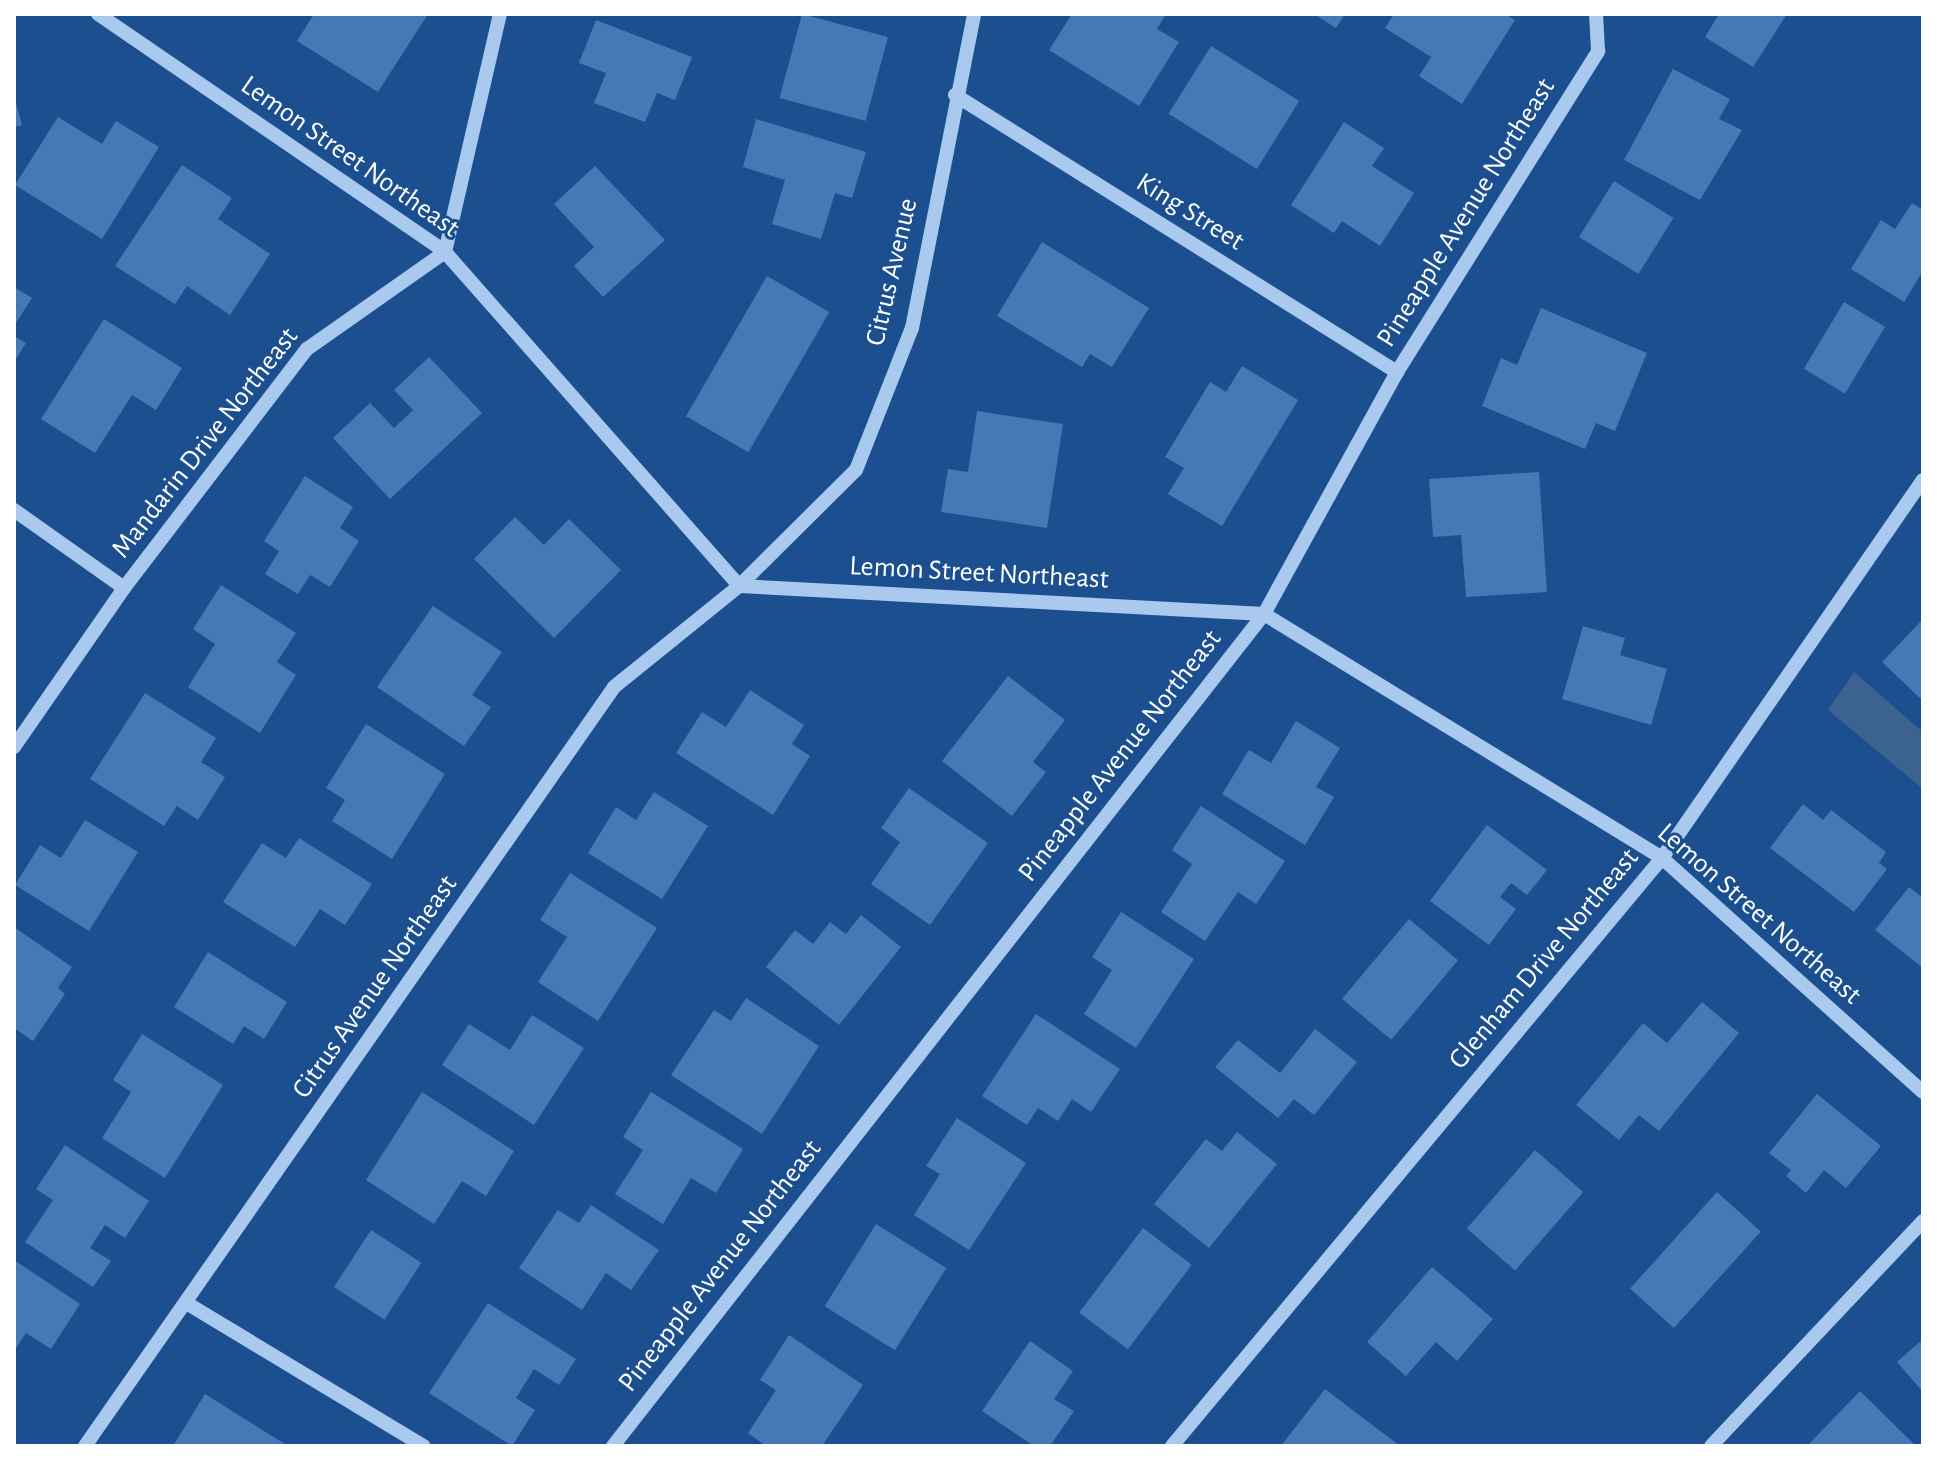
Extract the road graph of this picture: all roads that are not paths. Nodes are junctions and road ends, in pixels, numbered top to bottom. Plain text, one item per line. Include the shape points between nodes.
1 (98, 14) edge
2 (500, 14) edge
3 (974, 14) edge
4 (1596, 14) edge
5 (955, 95) junction
6 (445, 252) junction
7 (1397, 372) junction
8 (1923, 480) edge
9 (14, 510) edge
10 (739, 586) junction
11 (124, 588) junction
12 (1264, 614) junction
13 (14, 747) edge
14 (1662, 858) junction
15 (1923, 1092) edge
16 (1923, 1221) edge
17 (188, 1304) junction
18 (85, 1446) edge
19 (423, 1446) edge
20 (613, 1446) edge
21 (1172, 1446) edge
22 (1711, 1446) edge

1 - 6 street, Lemon Street Northeast
2 - 6 street
3 - 5 street, Citrus Avenue
4 - 7 street, Pineapple Avenue Northeast via 1598,51
5 - 7 street, King Street
5 - 10 street, Citrus Avenue via 912,328 856,470
6 - 10 street, Lemon Street Northeast
6 - 11 street, Mandarin Drive Northeast via 307,349
7 - 12 street, Pineapple Avenue Northeast
8 - 14 street, Glenham Drive Northeast
9 - 11 street
10 - 12 street, Lemon Street Northeast
10 - 17 street, Citrus Avenue Northeast via 614,687
11 - 13 street, Mandarin Drive Northeast
12 - 14 street, Lemon Street Northeast
12 - 20 street, Pineapple Avenue Northeast
14 - 15 street, Lemon Street Northeast
14 - 21 street, Glenham Drive Northeast
16 - 22 street
17 - 18 street, Citrus Avenue Northeast
17 - 19 street

